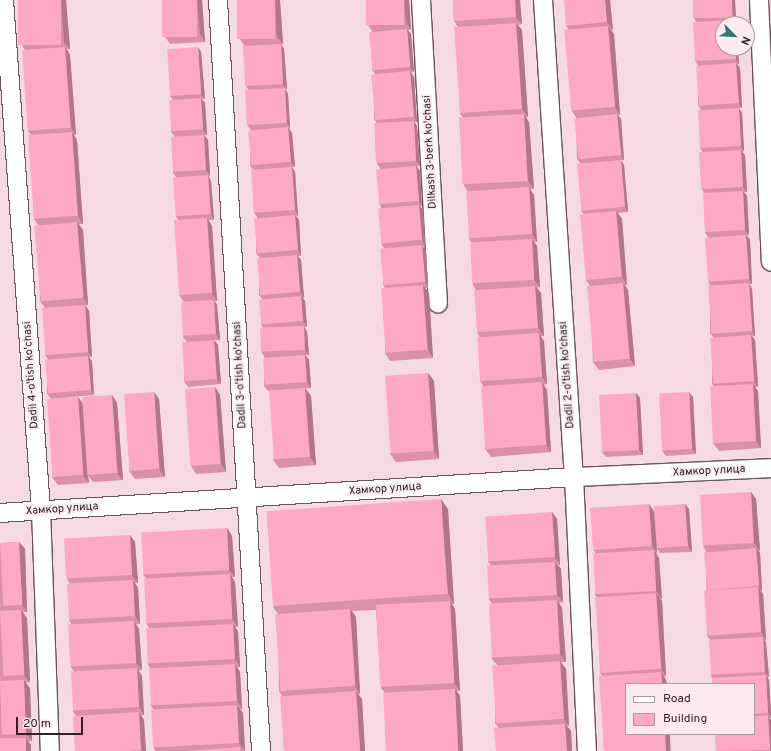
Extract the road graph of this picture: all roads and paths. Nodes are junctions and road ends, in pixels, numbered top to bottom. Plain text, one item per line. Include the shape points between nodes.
1 (4, 0) edge
2 (218, 0) edge
3 (421, 0) edge
4 (543, 0) edge
5 (759, 0) edge
6 (771, 262) edge
7 (438, 304) dead end
8 (771, 468) edge
9 (574, 478) junction
10 (247, 498) junction
11 (41, 510) junction
12 (0, 513) edge
13 (50, 751) edge
14 (261, 751) edge
15 (587, 751) edge

1 - 11 street, Dadil 4-o'tish ko'chasi
2 - 10 street, Dadil 3-o'tish ko'chasi
3 - 7 street, Dilkash 3-berk ko'chasi
4 - 9 street, Dadil 2-o'tish ko'chasi
5 - 6 street
8 - 9 street, Хамкор улица
9 - 10 street, Хамкор улица
9 - 15 street, Dadil 2-o'tish ko'chasi
10 - 11 street, Хамкор улица
10 - 14 street, Dadil 3-o'tish ko'chasi
11 - 12 street, Хамкор улица
11 - 13 street, Dadil 4-o'tish ko'chasi

